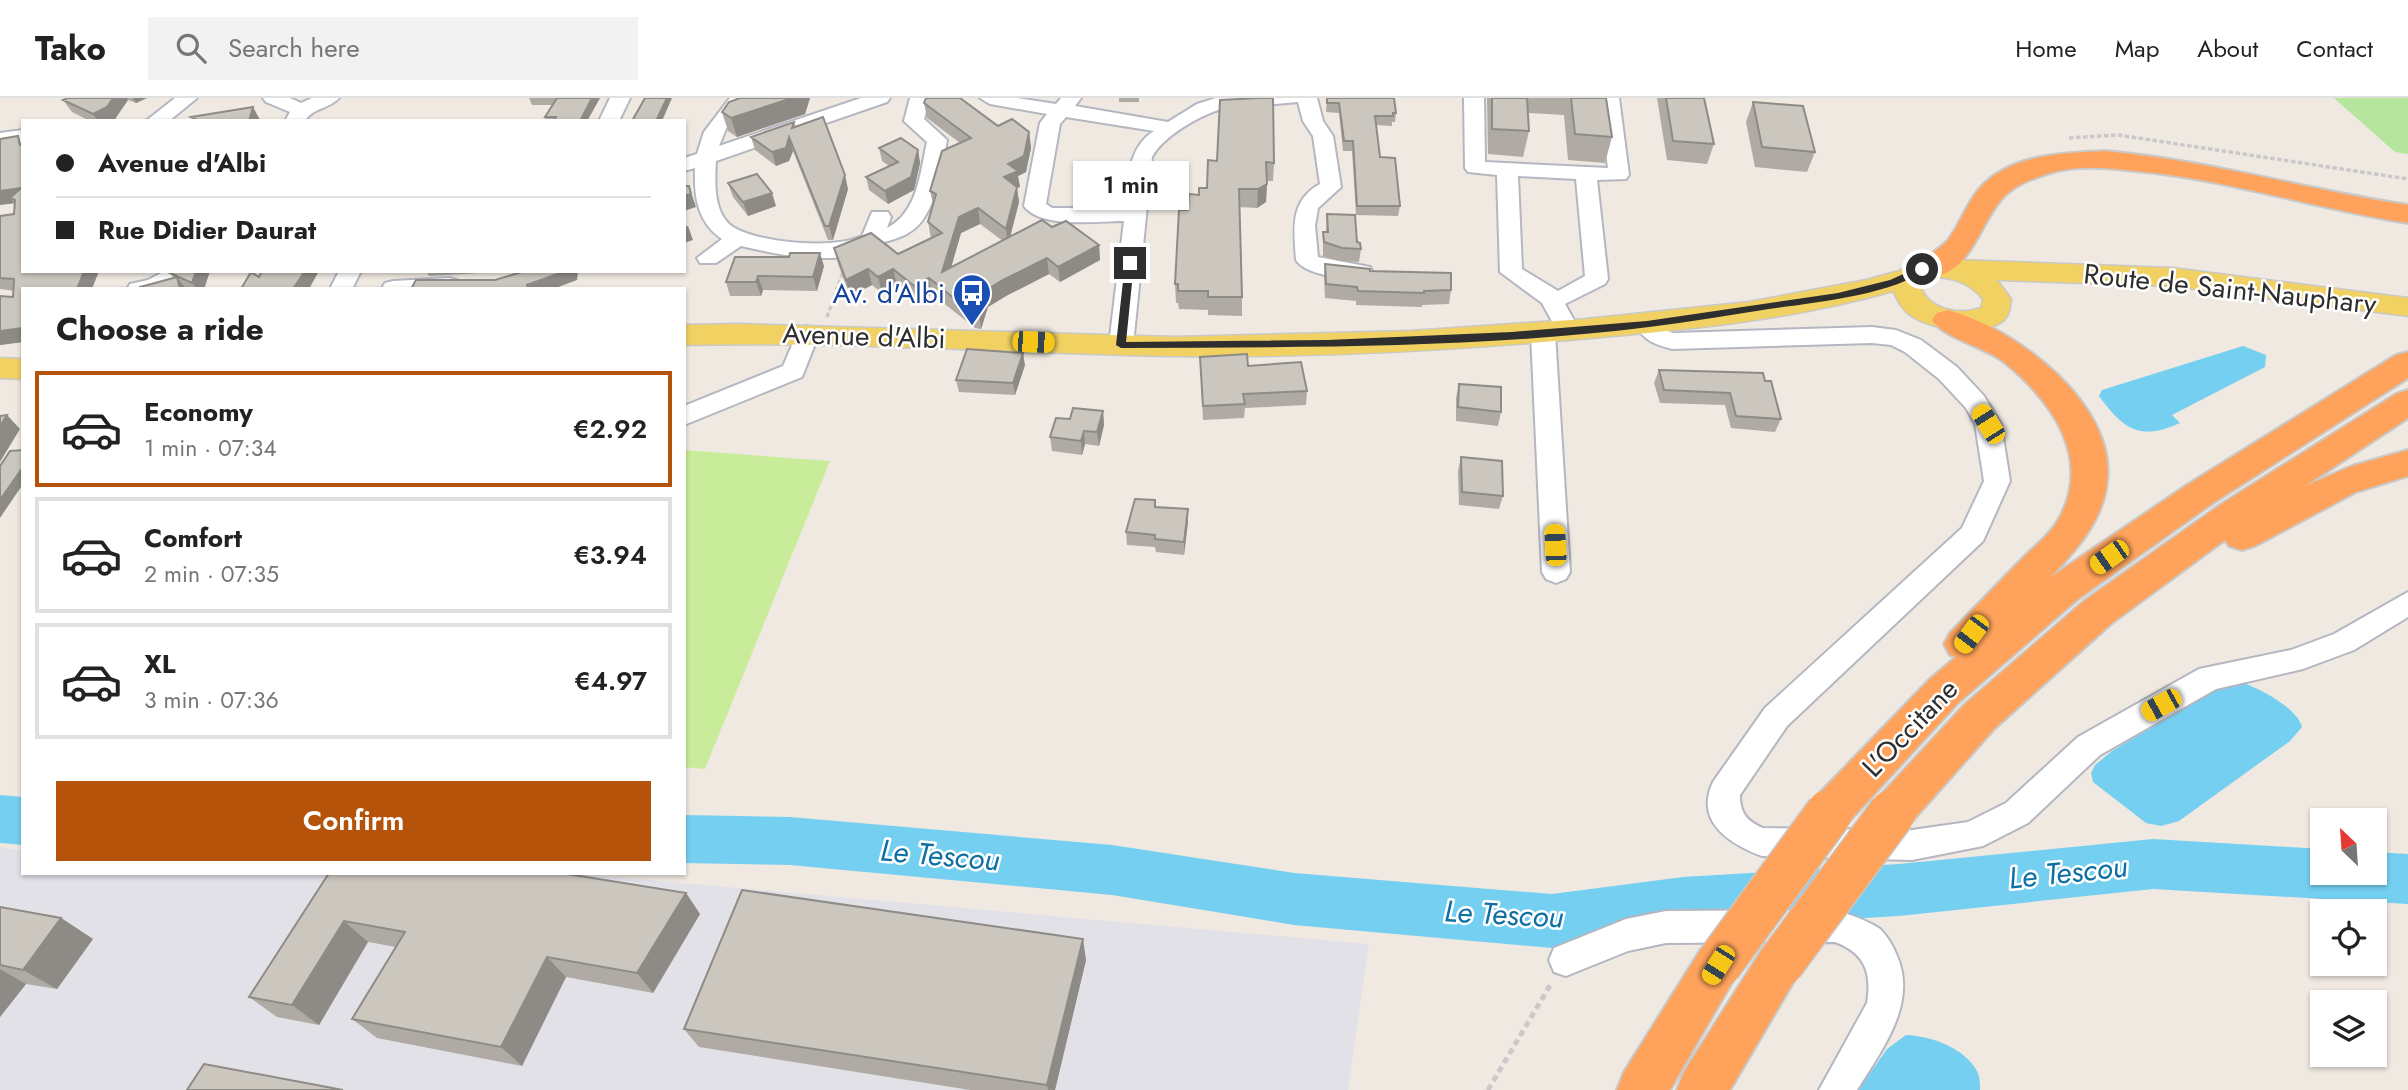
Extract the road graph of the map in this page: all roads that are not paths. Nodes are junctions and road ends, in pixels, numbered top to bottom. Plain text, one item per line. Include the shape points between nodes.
1 (187, 98) edge
2 (272, 98) edge
3 (329, 98) edge
4 (620, 98) edge
5 (740, 98) edge
6 (880, 98) edge
7 (920, 98) edge
8 (990, 98) edge
9 (1291, 98) edge
10 (1307, 98) edge
11 (1474, 98) edge
12 (1609, 98) edge
13 (1065, 104) edge
14 (298, 116) edge
15 (159, 119) edge
16 (610, 119) edge
17 (1168, 128) junction
18 (21, 136) edge
19 (0, 138) edge
20 (694, 162) edge
21 (1507, 169) junction
22 (1586, 173) junction
23 (2408, 214) edge
24 (1135, 215) junction
25 (736, 239) junction
26 (708, 258) dead end
27 (1932, 272) junction
28 (2051, 272) junction
29 (179, 273) edge
30 (1385, 273) edge
31 (396, 283) edge
32 (473, 283) edge
33 (149, 287) edge
34 (1838, 296) junction
35 (1551, 299) junction
36 (1998, 306) junction
37 (2397, 306) edge
38 (1940, 317) junction
39 (1647, 324) junction
40 (816, 329) junction
41 (1556, 332) junction
42 (686, 334) edge
43 (1121, 345) junction
44 (2408, 363) edge
45 (0, 368) edge
46 (21, 369) edge
47 (2408, 402) edge
48 (686, 415) edge
49 (2408, 463) edge
50 (1556, 572) dead end
51 (2408, 603) edge
52 (2098, 612) junction
53 (1876, 762) junction
54 (1566, 960) road end
55 (1642, 1090) edge
56 (1702, 1090) edge
57 (1837, 1090) edge

1 - 15 street
2 - 14 street
3 - 14 street
4 - 16 street
5 - 20 street
6 - 20 street
7 - 25 street via 914,121 937,140 917,217 902,231 890,236 876,228 860,247 846,251
8 - 13 street via 1017,105
9 - 17 street via 1219,103
10 - 30 street via 1313,121 1324,136 1331,187 1310,199 1305,208 1307,260 1315,266
11 - 21 street via 1475,168
12 - 22 street via 1619,175
13 - 17 street
13 - 24 street via 1050,123 1035,206 1048,214
17 - 24 street via 1150,142 1142,157
18 - 19 street
20 - 25 street via 708,213
21 - 22 street
21 - 35 street via 1511,272
22 - 35 street via 1597,279
23 - 27 highway via 2163,166 2069,161 2021,173 1998,186 1972,219 1960,248
24 - 43 street
25 - 26 street
27 - 28 main road, Route de Saint-Nauphary
27 - 34 main road, Avenue d'Albi
27 - 36 main road via 1987,285
27 - 38 main road via 1906,286 1909,296
28 - 36 main road, Route de Saint-Nauphary via 2017,285
28 - 37 main road, Route de Saint-Nauphary via 2172,277
29 - 33 street
31 - 32 street
34 - 38 main road, Avenue d'Albi via 1869,297
34 - 39 main road, Avenue d'Albi
35 - 41 street
36 - 38 main road, Route de Saint-Nauphary via 1976,322
38 - 53 highway via 2015,355 2060,400 2087,449 2090,478 2081,512 2069,534 1971,634
39 - 41 main road, Avenue d'Albi
39 - 51 street via 1656,336 1672,341 1896,338 1948,373 1988,424 1997,481 1973,534 1776,717 1724,792 1724,810 1732,825 1762,842 1912,845 1972,836 2017,813 2089,746 2209,678 2293,661 2344,642
40 - 42 main road, Avenue d'Albi
40 - 43 main road, Avenue d'Albi
40 - 48 street via 793,370
41 - 43 main road, Avenue d'Albi via 1327,343
41 - 50 street
44 - 53 highway, L'Occitane via 2200,494 2064,588 1944,691
45 - 46 main road
47 - 52 highway, L'Occitane via 2233,515
49 - 52 highway via 2342,484
52 - 56 highway, L'Occitane, bridge via 1979,717 1892,813 1780,964
53 - 55 highway, L'Occitane, bridge via 1829,813 1718,965
54 - 57 street via 1626,935 1666,927 1835,926 1868,940 1880,953 1886,976 1885,1005

